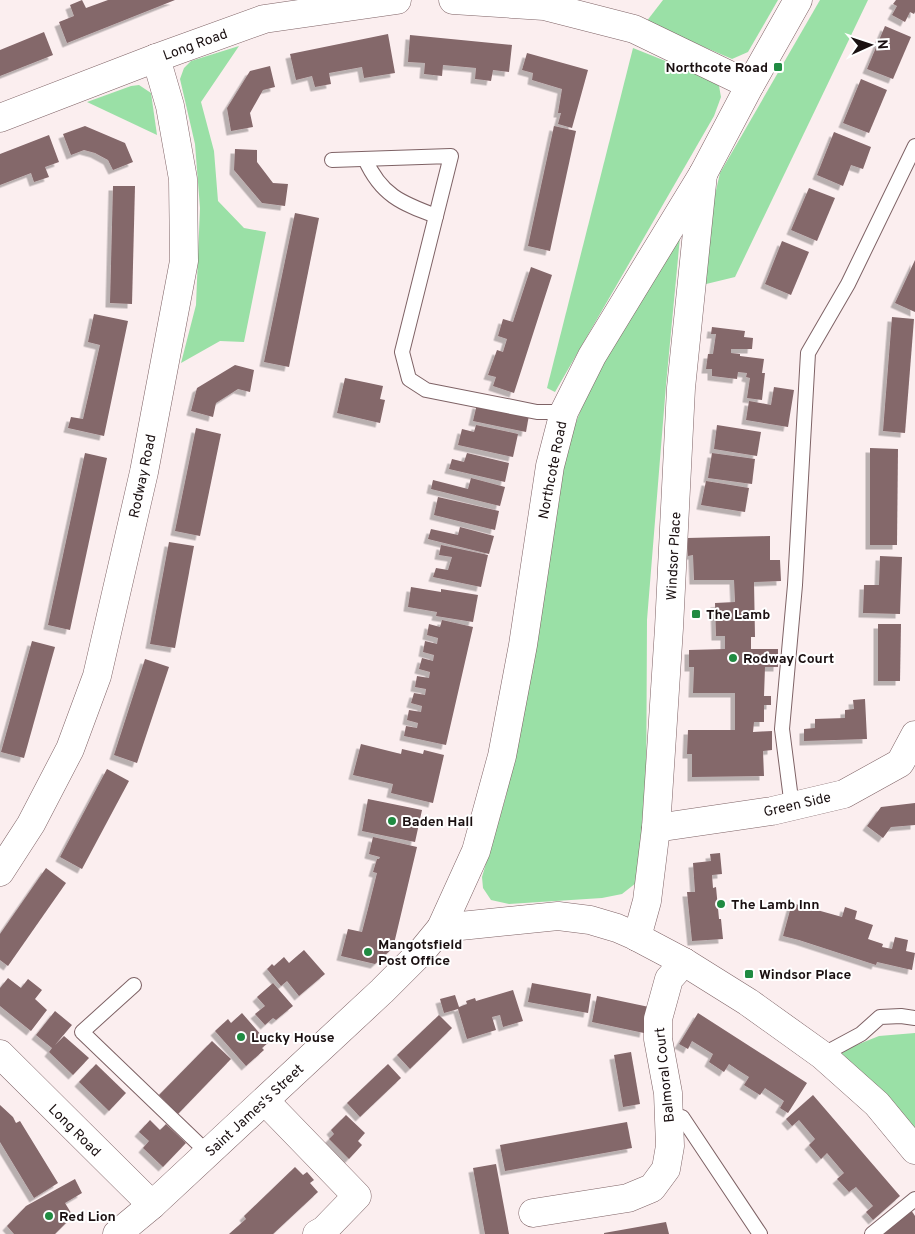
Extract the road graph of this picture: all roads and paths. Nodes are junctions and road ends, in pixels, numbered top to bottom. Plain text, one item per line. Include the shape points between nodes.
1 (397, 0) edge
2 (453, 0) edge
3 (798, 0) edge
4 (156, 58) junction
5 (750, 85) junction
6 (0, 118) edge
7 (915, 146) edge
8 (364, 159) junction
9 (332, 160) dead end
10 (703, 174) junction
11 (436, 216) junction
12 (564, 412) junction
13 (915, 735) edge
14 (792, 806) junction
15 (656, 828) junction
16 (0, 872) edge
17 (441, 928) junction
18 (636, 936) junction
19 (684, 962) junction
20 (134, 985) dead end
21 (915, 1018) edge
22 (0, 1054) edge
23 (822, 1055) junction
24 (265, 1101) junction
25 (682, 1117) dead end
26 (915, 1150) edge
27 (208, 1153) junction
28 (915, 1199) edge
29 (152, 1205) junction
30 (533, 1213) dead end
31 (117, 1234) edge
32 (317, 1234) edge
33 (760, 1234) edge
34 (872, 1234) edge

1 - 4 street, Long Road via 264,19
2 - 5 street via 544,6 634,29
3 - 5 street, Northcote Road
4 - 6 street, Long Road
4 - 16 street, Rodway Road via 170,106 183,179 184,261 146,463 97,676 70,749 31,824
5 - 10 street, Northcote Road
7 - 14 lane via 848,284 808,353 795,585 782,729
8 - 9 lane
8 - 11 lane via 372,175 390,196
8 - 11 lane via 451,156
10 - 12 street, Northcote Road via 592,356
10 - 15 street, Windsor Place via 682,388
11 - 12 lane via 402,352 409,379 426,390 537,412
12 - 17 street, Northcote Road via 550,466 502,756 476,851
13 - 14 street, Green Side via 900,763 844,794
14 - 15 street, Green Side via 772,812
15 - 18 street, Windsor Place via 647,900
17 - 18 street via 558,916 590,920
17 - 24 street, Saint James's Street via 382,992
18 - 19 street
19 - 23 street via 748,1002
19 - 30 street, Balmoral Court via 669,979 658,1019 658,1040 668,1102 670,1146 666,1169 652,1188 628,1198
20 - 27 lane via 82,1032
21 - 23 lane via 880,1017 861,1034
22 - 29 street, Long Road
23 - 26 street via 877,1104
24 - 27 street, Saint James's Street
24 - 32 street via 356,1196
25 - 33 lane
27 - 29 street, Saint James's Street
28 - 34 lane
29 - 31 street, Saint James's Street

